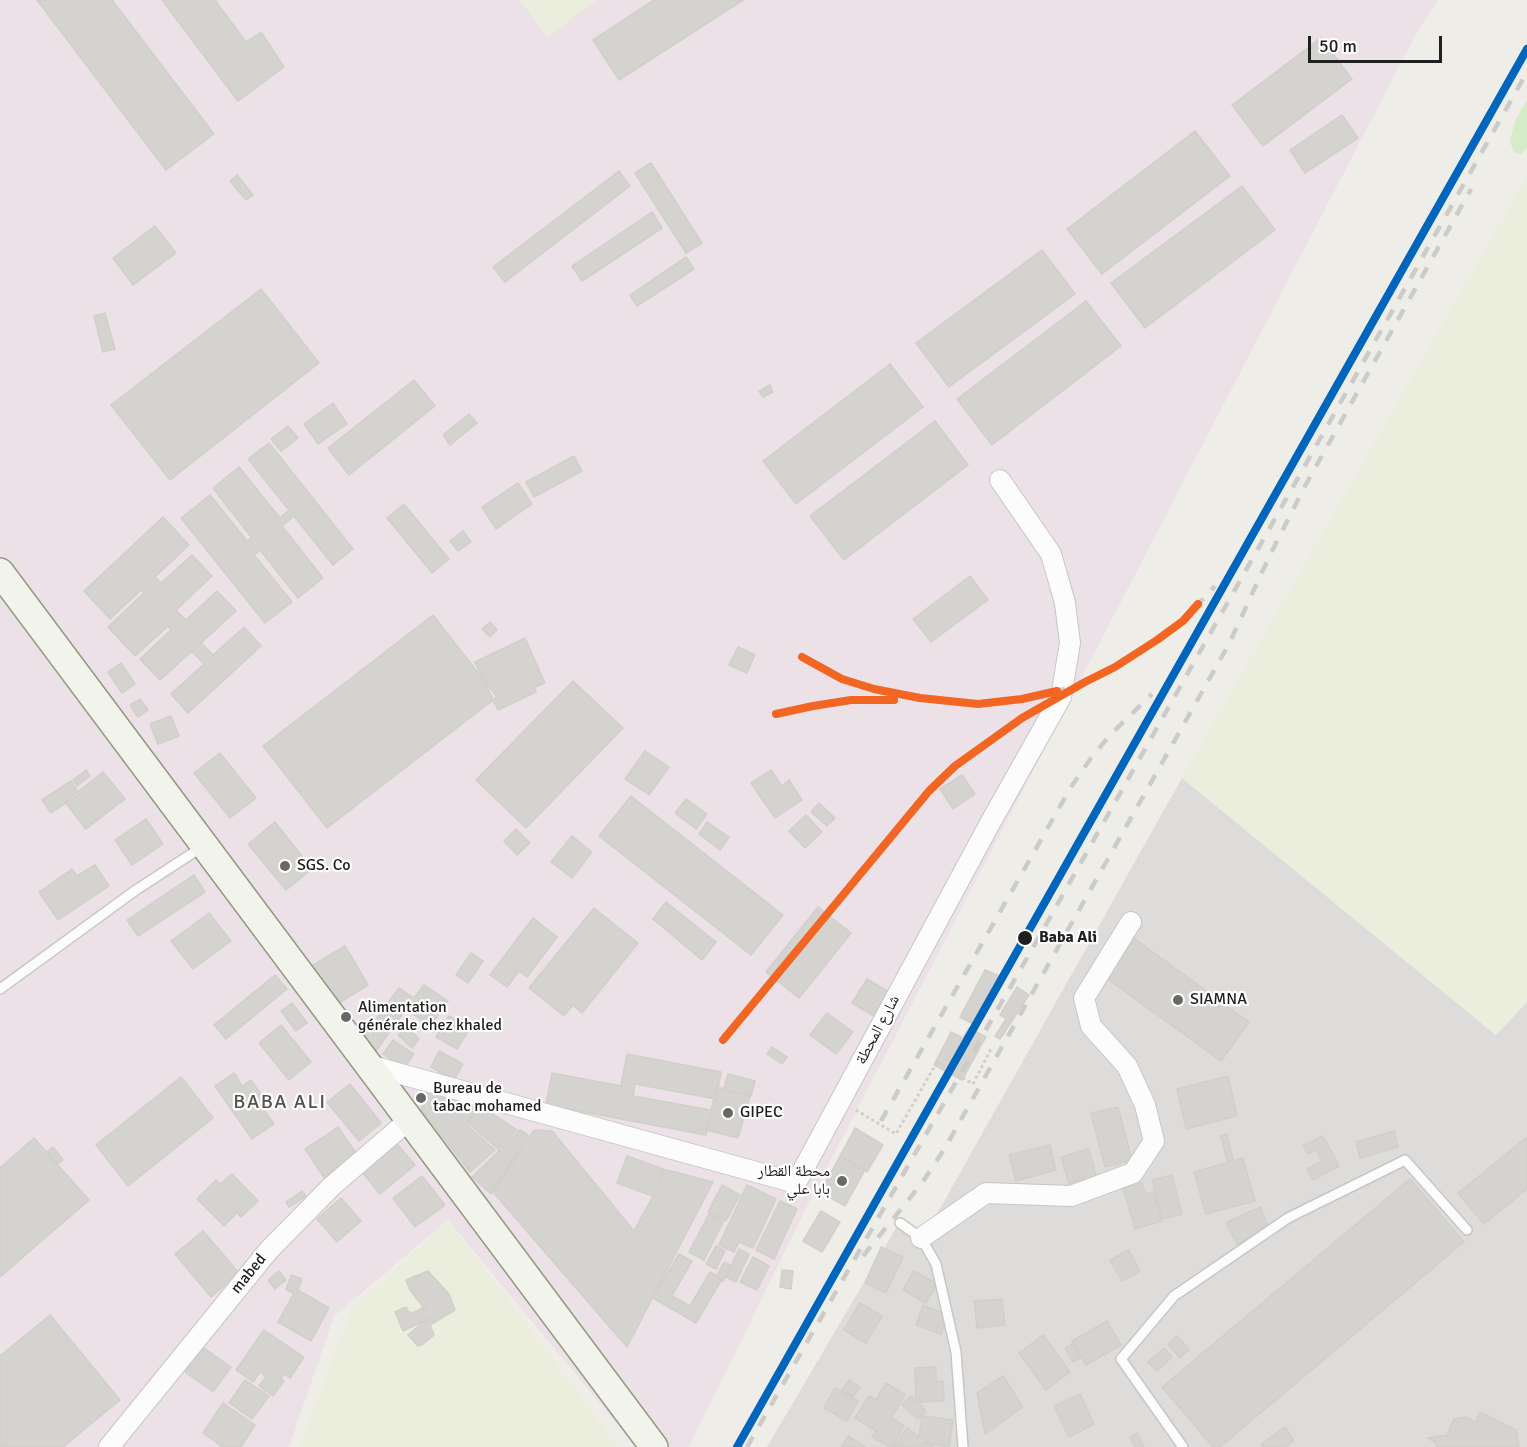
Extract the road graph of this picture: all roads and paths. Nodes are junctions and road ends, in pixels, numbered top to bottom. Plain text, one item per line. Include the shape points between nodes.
1 (1000, 480) dead end
2 (0, 572) edge
3 (205, 845) junction
4 (1131, 922) dead end
5 (0, 989) edge
6 (992, 1047) dead end
7 (368, 1065) junction
8 (840, 1101) junction
9 (409, 1120) junction
10 (900, 1223) dead end
11 (1467, 1230) dead end
12 (921, 1238) junction
13 (110, 1447) edge
14 (654, 1447) edge
15 (963, 1447) edge
16 (1183, 1447) edge

1 - 8 street, شارع المحطة via 1051,554 1065,603 1070,643 1061,697
2 - 3 main road
3 - 5 lane
3 - 7 main road
4 - 12 street via 1084,998 1091,1026 1127,1066 1145,1105 1155,1141 1133,1173 1071,1196 986,1193
6 - 8 path, bridge via 973,1084 937,1062 896,1134
7 - 8 street, شارع المحطة via 796,1183
7 - 9 main road
9 - 13 street, mabed via 332,1186 269,1250
9 - 14 main road
10 - 12 lane
11 - 16 lane via 1405,1160 1288,1218 1174,1296 1120,1359
12 - 15 lane via 936,1264 956,1352

